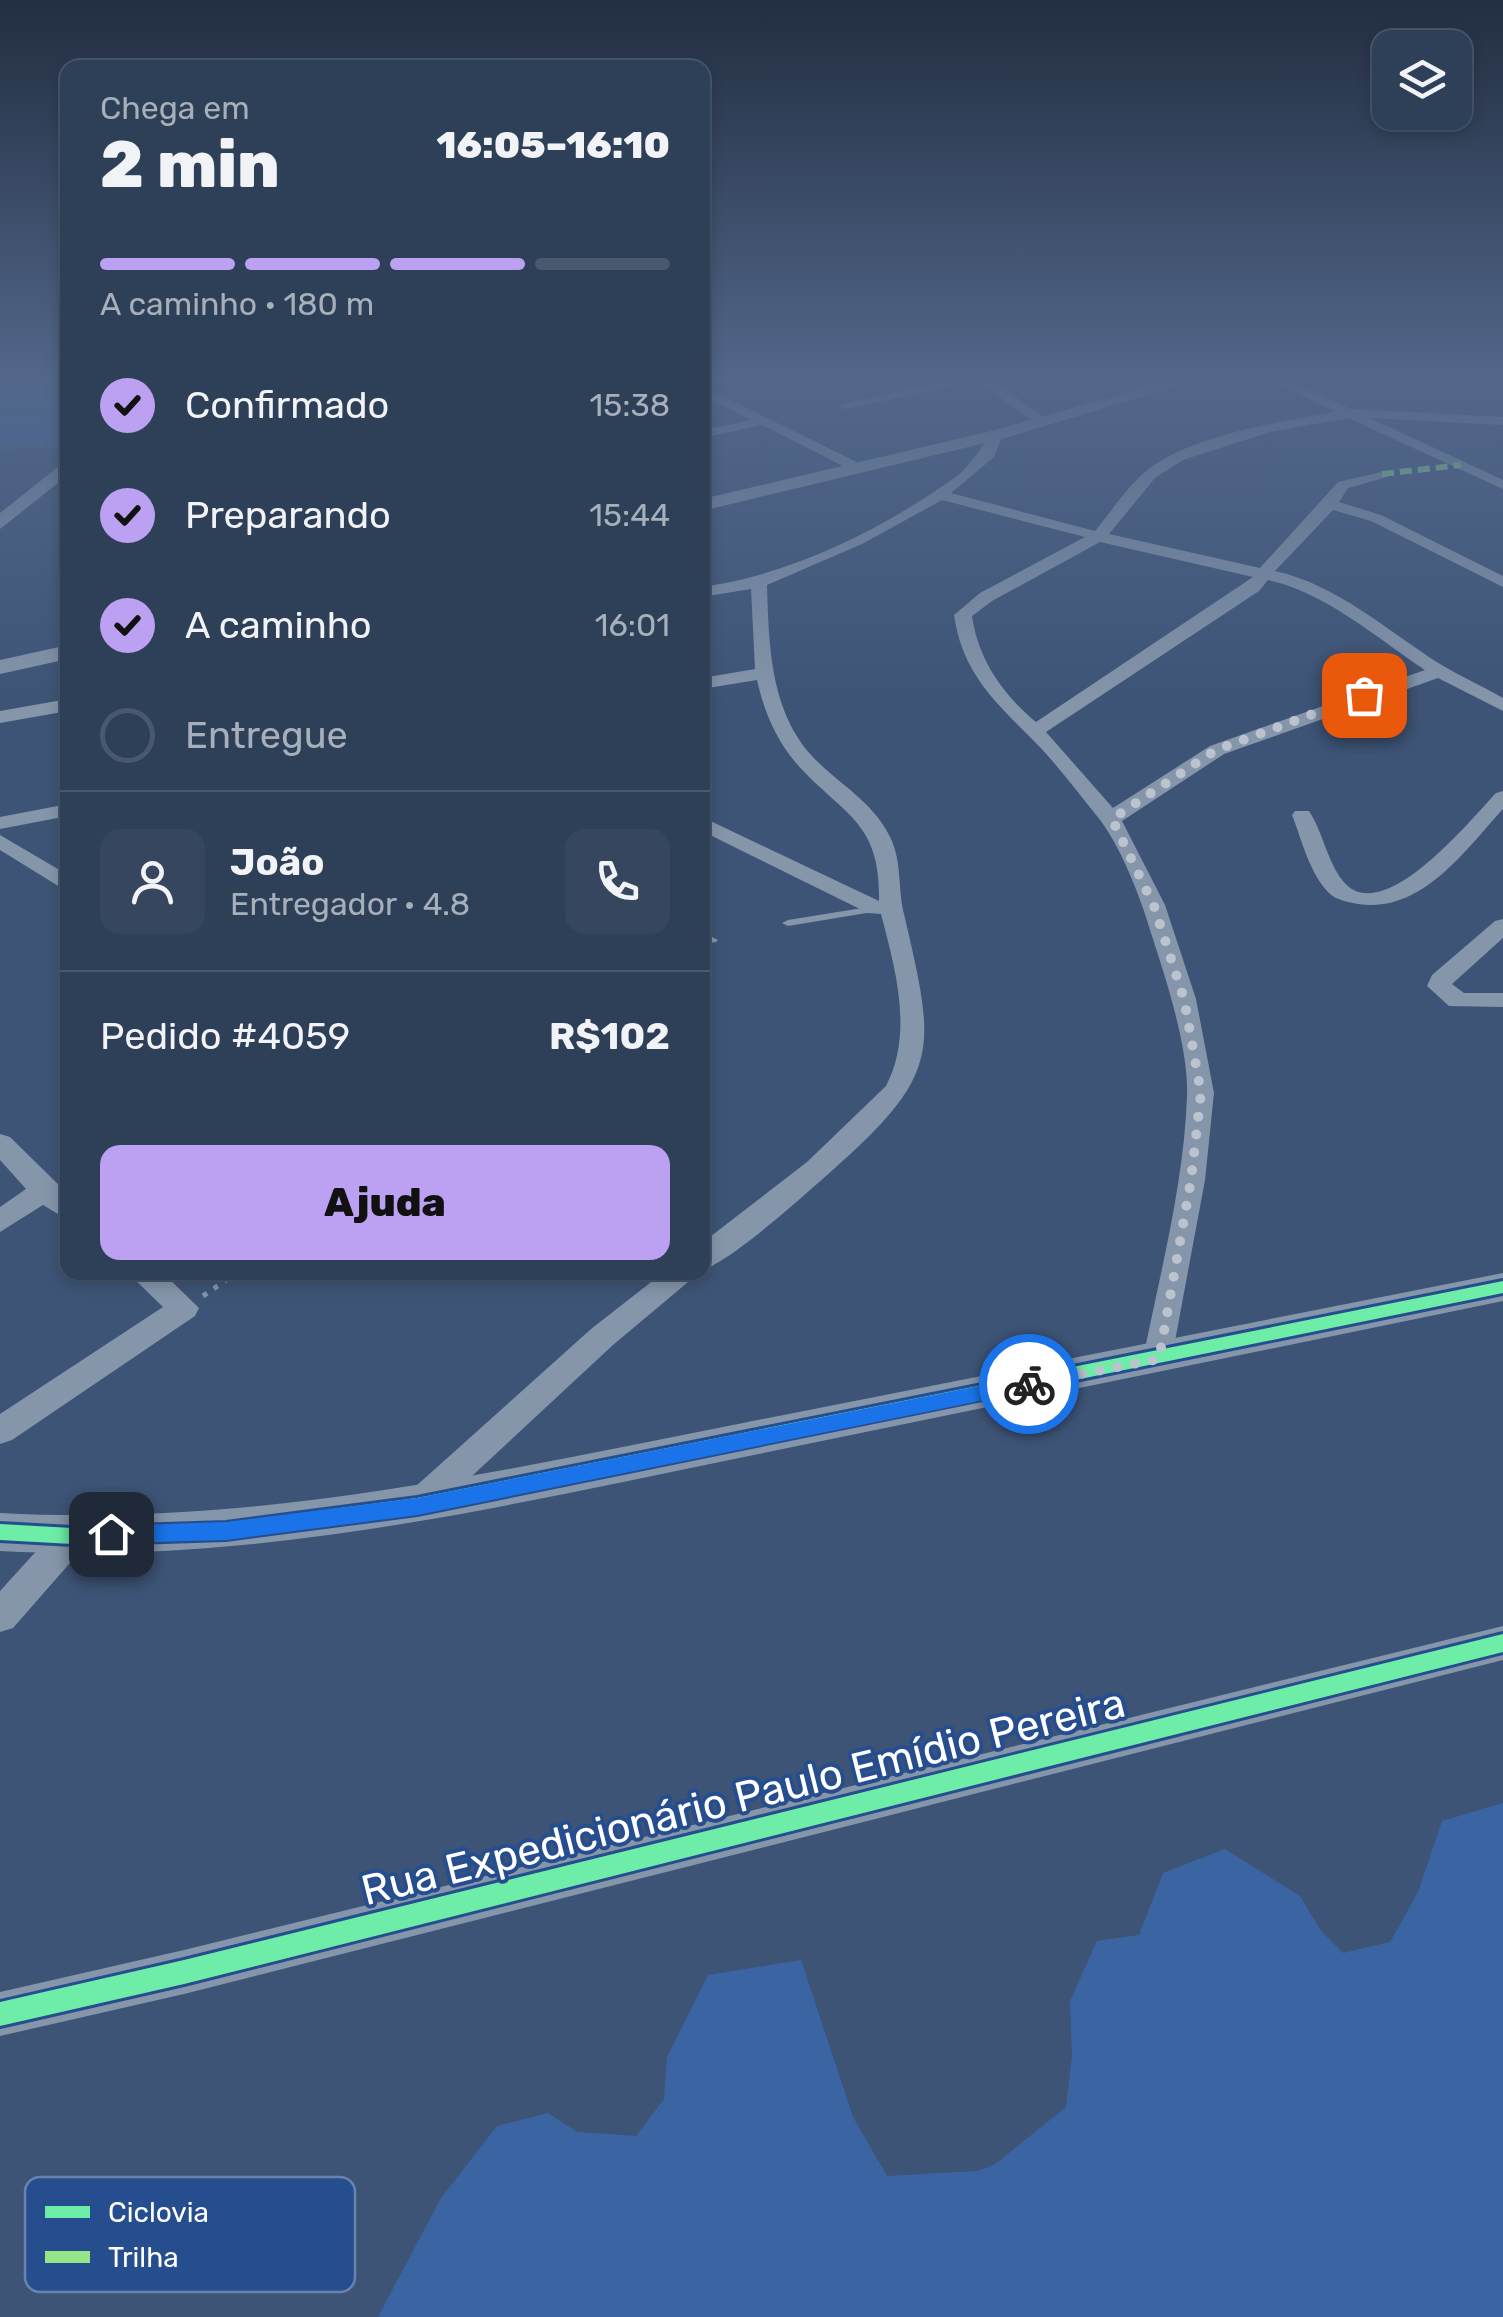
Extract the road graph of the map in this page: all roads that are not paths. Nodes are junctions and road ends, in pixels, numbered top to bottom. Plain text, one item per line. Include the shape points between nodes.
1 (47, 486) edge
2 (779, 486) edge
3 (952, 486) edge
4 (1140, 486) edge
5 (1342, 486) edge
6 (940, 496) junction
7 (710, 502) edge
8 (1330, 504) junction
9 (0, 523) edge
10 (1099, 536) junction
11 (1267, 573) junction
12 (759, 582) junction
13 (1503, 582) edge
14 (710, 591) edge
15 (60, 654) edge
16 (0, 667) edge
17 (1440, 671) junction
18 (765, 673) junction
19 (710, 683) edge
20 (60, 706) edge
21 (1503, 706) edge
22 (0, 717) edge
23 (1036, 730) junction
24 (1503, 797) edge
25 (60, 812) edge
26 (1302, 815) dead end
27 (1112, 819) junction
28 (0, 823) edge
29 (710, 828) edge
30 (0, 841) edge
31 (60, 881) edge
32 (883, 907) junction
33 (788, 923) dead end
34 (1503, 926) edge
35 (1503, 1000) edge
36 (0, 1143) edge
37 (44, 1190) junction
38 (60, 1203) edge
39 (0, 1222) edge
40 (710, 1253) edge
41 (151, 1280) edge
42 (675, 1280) edge
43 (1503, 1287) edge
44 (1159, 1359) junction
45 (0, 1431) edge
46 (417, 1506) junction
47 (0, 1532) edge
48 (72, 1536) junction
49 (0, 1616) edge
50 (1503, 1643) edge
51 (0, 2014) edge

1 - 9 street
2 - 7 street
3 - 6 street
4 - 10 street
5 - 8 street
6 - 10 street
6 - 12 street
8 - 11 street
8 - 13 street via 1376,518
10 - 11 street
10 - 23 street via 963,615 980,668 1008,708
11 - 17 street via 1325,596
11 - 23 street
12 - 14 street
12 - 18 street
15 - 16 street
17 - 21 street
17 - 27 street via 1216,750
18 - 19 street
18 - 32 street via 792,745 869,819 891,874
20 - 22 street
23 - 27 street
24 - 26 street via 1457,851 1384,896 1351,896 1333,884
25 - 28 street
27 - 44 street via 1154,906 1184,999 1201,1093
29 - 32 street
30 - 31 street
32 - 33 lane
32 - 40 street via 907,972 913,1043 906,1074 889,1103
34 - 35 street via 1439,986 1458,1001
36 - 37 street
37 - 38 street
37 - 39 street
41 - 45 street via 184,1308
42 - 46 street via 602,1337
43 - 44 street
44 - 46 street
46 - 48 street via 226,1531
47 - 48 street
48 - 49 street
50 - 51 street, Rua Expedicionário Paulo Emídio Pereira

